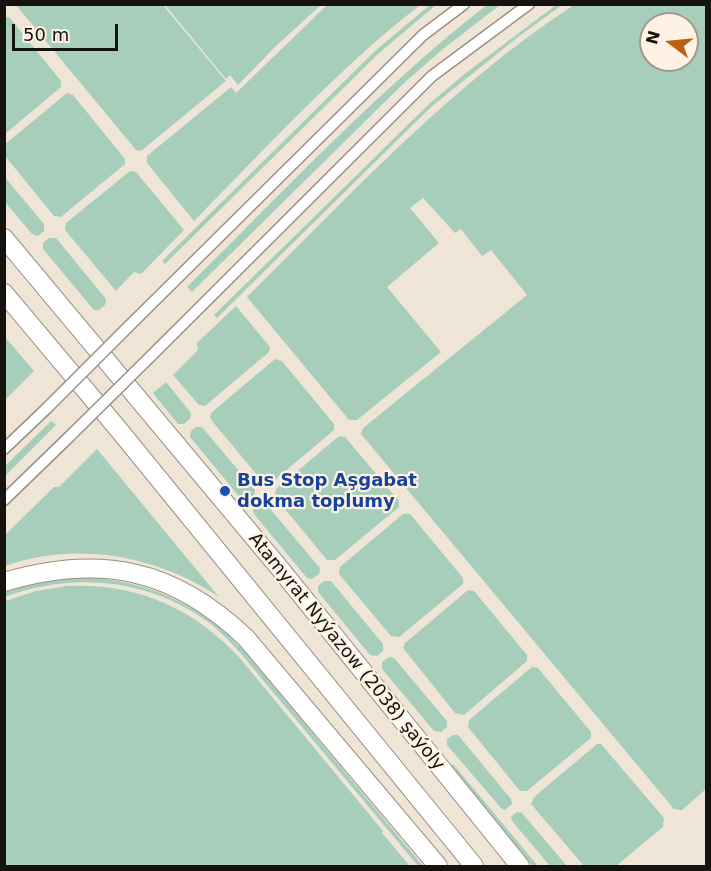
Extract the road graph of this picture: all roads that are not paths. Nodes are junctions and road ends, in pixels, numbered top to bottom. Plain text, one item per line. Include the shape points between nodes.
1 (464, 4) edge
2 (529, 4) edge
3 (4, 238) edge
4 (4, 293) edge
5 (4, 449) edge
6 (4, 500) edge
7 (4, 582) edge
8 (438, 867) edge
9 (474, 867) edge
10 (520, 867) edge

1 - 5 street, bridge via 423,35
2 - 6 street, bridge via 432,76
3 - 10 main road, Atamyrat Nyýazow (2038) şaýoly via 277,565
4 - 9 main road, Atamyrat Nyýazow (2038) şaýoly
7 - 8 main road via 56,569 104,569 168,583 207,604 246,638

